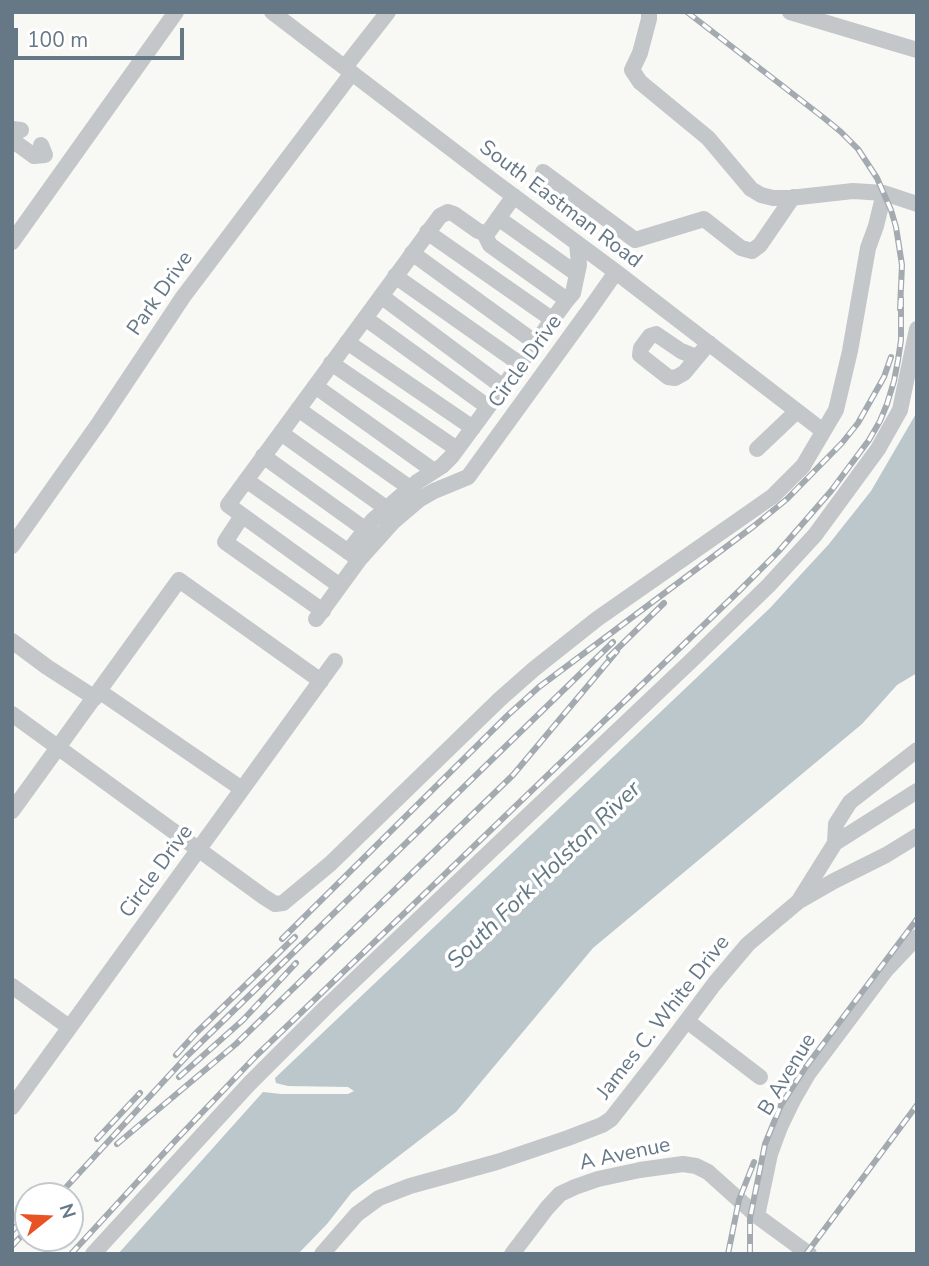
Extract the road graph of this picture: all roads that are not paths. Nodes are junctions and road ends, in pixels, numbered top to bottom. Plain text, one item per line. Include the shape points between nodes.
1 (176, 12) edge
2 (272, 12) edge
3 (388, 12) edge
4 (649, 12) edge
5 (790, 12) edge
6 (917, 50) edge
7 (348, 70) junction
8 (15, 133) edge
9 (64, 169) junction
10 (543, 172) dead end
11 (884, 193) junction
12 (514, 196) junction
13 (793, 197) junction
14 (917, 204) edge
15 (498, 218) junction
16 (427, 232) junction
17 (484, 233) junction
18 (12, 242) edge
19 (577, 243) junction
20 (412, 253) junction
21 (616, 272) junction
22 (577, 274) junction
23 (395, 276) junction
24 (381, 296) junction
25 (568, 300) junction
26 (365, 318) junction
27 (553, 320) junction
28 (917, 329) edge
29 (347, 342) junction
30 (536, 343) junction
31 (709, 344) junction
32 (696, 357) dead end
33 (331, 363) junction
34 (520, 364) junction
35 (315, 386) junction
36 (503, 387) junction
37 (488, 407) junction
38 (298, 409) junction
39 (797, 411) junction
40 (472, 428) junction
41 (823, 431) junction
42 (281, 433) junction
43 (457, 449) junction
44 (757, 449) dead end
45 (263, 456) junction
46 (434, 471) junction
47 (246, 480) junction
48 (410, 488) junction
49 (386, 509) junction
50 (242, 516) junction
51 (366, 530) junction
52 (12, 546) edge
53 (354, 556) junction
54 (340, 586) junction
55 (12, 641) edge
56 (335, 661) dead end
57 (321, 681) junction
58 (97, 694) junction
59 (12, 714) edge
60 (58, 748) junction
61 (917, 750) edge
62 (242, 789) junction
63 (917, 792) edge
64 (12, 811) edge
65 (917, 836) edge
66 (835, 843) junction
67 (199, 849) junction
68 (799, 901) junction
69 (917, 937) edge
70 (12, 986) edge
71 (687, 1021) junction
72 (69, 1027) junction
73 (760, 1077) dead end
74 (12, 1107) edge
75 (757, 1216) junction
76 (93, 1254) edge
77 (322, 1254) edge
78 (512, 1254) edge
79 (809, 1254) edge

1 - 9 street
2 - 7 street, South Eastman Road
3 - 7 street, Park Drive
4 - 13 street via 632,70 640,82 708,138 751,189 774,198
5 - 6 street
7 - 12 street, South Eastman Road
7 - 52 street, Park Drive via 183,297
8 - 9 street via 34,156 43,150
9 - 18 street
10 - 13 street via 635,240 704,219 741,248 752,251
11 - 13 street via 844,191
11 - 14 street
11 - 41 street via 868,248 836,410
12 - 15 street
12 - 19 street, South Eastman Road
15 - 17 street
15 - 22 street
16 - 17 street via 448,212
16 - 20 street
16 - 27 street
17 - 25 street via 490,245
19 - 21 street, South Eastman Road
19 - 22 street
20 - 23 street
20 - 30 street
21 - 31 street, South Eastman Road
21 - 53 street, Circle Drive via 468,477 420,499
22 - 25 street
23 - 24 street
23 - 34 street
24 - 26 street
24 - 36 street
25 - 27 street
26 - 29 street
26 - 37 street
27 - 30 street
28 - 76 street via 900,410 878,449 815,535 693,659 326,1007
29 - 33 street
29 - 40 street
30 - 34 street
31 - 32 street
31 - 39 street, South Eastman Road
33 - 35 street
33 - 43 street
34 - 36 street
35 - 38 street
35 - 46 street
36 - 37 street
37 - 40 street
38 - 42 street
38 - 48 street
39 - 41 street, South Eastman Road
39 - 44 street
40 - 43 street
41 - 67 street via 803,466 773,496 597,619 534,669 331,864 283,903 264,897
42 - 45 street
42 - 49 street
43 - 46 street
45 - 47 street
45 - 51 street
46 - 48 street
47 - 50 street via 228,505
47 - 53 street
48 - 49 street
49 - 51 street
50 - 54 street
50 - 54 street via 225,542 320,615
51 - 53 street
53 - 54 street
55 - 58 street via 47,667
56 - 57 street, Circle Drive
57 - 58 street via 179,580
57 - 62 street, Circle Drive
58 - 60 street
58 - 62 street
59 - 60 street
60 - 64 street
60 - 67 street
61 - 66 street via 850,802 836,824
62 - 67 street, Circle Drive
63 - 66 street
65 - 68 street, James C. White Drive
66 - 68 street
67 - 72 street, Circle Drive
68 - 71 street, James C. White Drive via 748,944
69 - 75 street, B Avenue via 886,970 793,1100 770,1154
70 - 72 street
71 - 73 street
71 - 77 street, James C. White Drive via 619,1111 602,1125 379,1198 357,1214
72 - 74 street, Circle Drive
75 - 78 street, A Avenue via 696,1166 640,1170 560,1194
75 - 79 street, A Avenue

